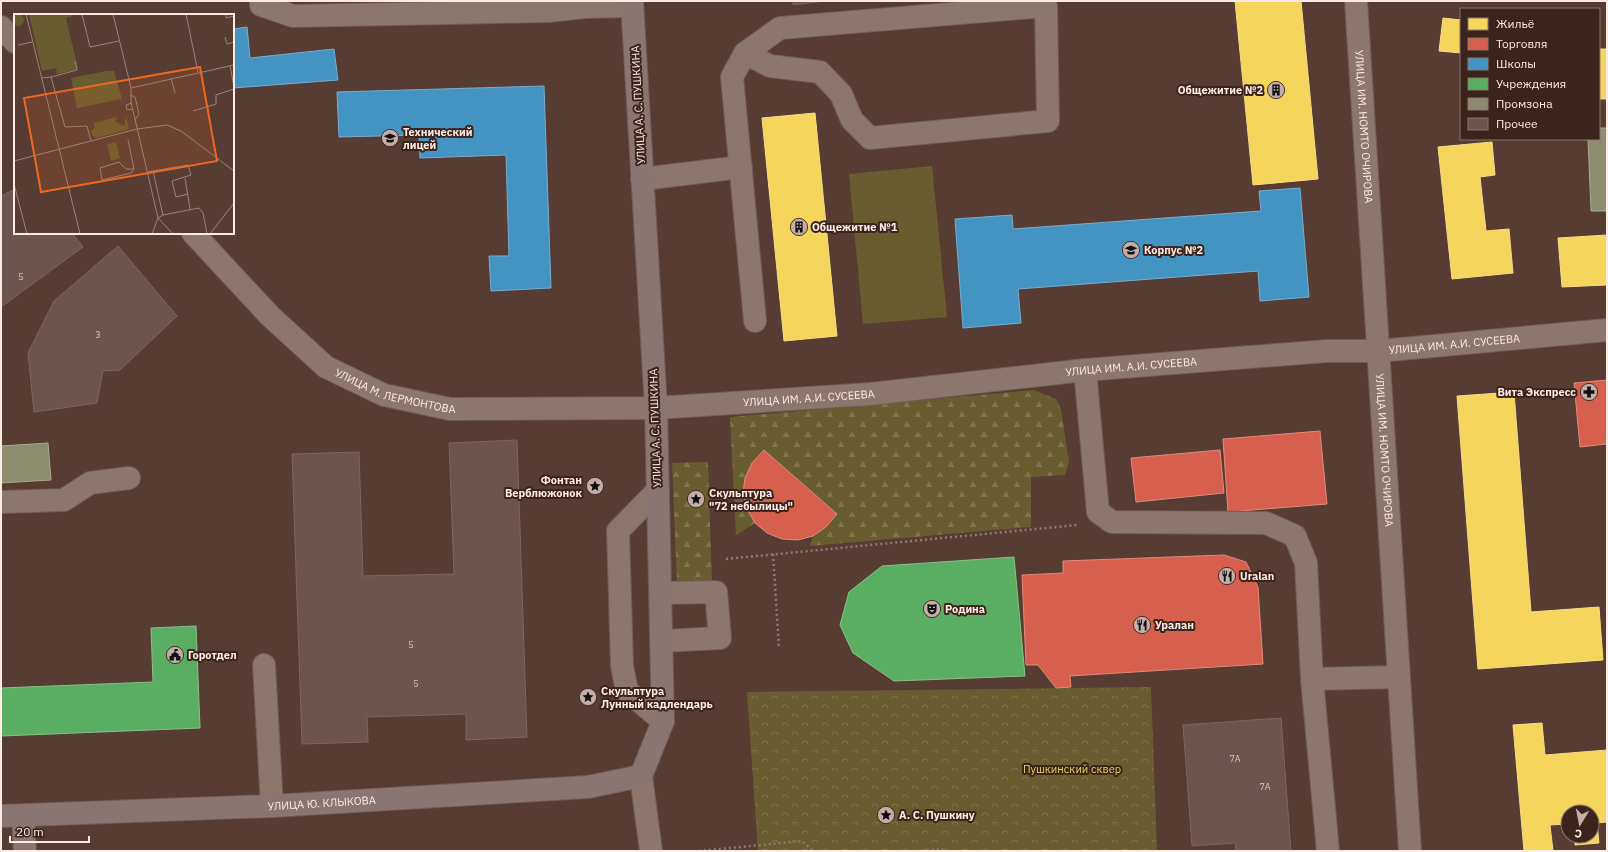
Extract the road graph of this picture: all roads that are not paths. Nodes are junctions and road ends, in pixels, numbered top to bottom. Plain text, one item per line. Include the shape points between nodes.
1 (261, 1) edge
2 (1356, 1) edge
3 (584, 4) edge
4 (632, 4) edge
5 (1, 27) edge
6 (14, 41) edge
7 (745, 53) junction
8 (741, 167) junction
9 (642, 179) junction
10 (194, 234) edge
11 (755, 321) dead end
12 (1607, 330) edge
13 (1379, 351) junction
14 (1085, 370) junction
15 (656, 408) junction
16 (130, 478) dead end
17 (658, 490) junction
18 (1, 502) edge
19 (661, 593) junction
20 (662, 641) junction
21 (264, 665) dead end
22 (1398, 678) junction
23 (1312, 679) junction
24 (664, 721) junction
25 (641, 776) junction
26 (272, 806) junction
27 (1, 816) edge
28 (23, 816) junction
29 (25, 851) edge
30 (651, 851) edge
31 (1328, 851) edge
32 (1410, 851) edge

1 - 3 street via 261,5 293,16 548,11
2 - 13 street, УЛИЦА ИМ. НОМТО ОЧИРОВА
3 - 4 street
4 - 9 main road, УЛИЦА А. С. ПУШКИНА
5 - 6 street
7 - 7 street via 780,28 1046,6 1048,121 870,138 852,120 841,94 820,72 770,66
7 - 8 street via 732,77
8 - 9 street
8 - 11 street
9 - 15 main road, УЛИЦА А. С. ПУШКИНА
10 - 15 street, УЛИЦА М. ЛЕРМОНТОВА via 270,316 326,367 384,395 450,409
12 - 13 street, УЛИЦА ИМ. А.И. СУСЕЕВА
13 - 14 street, УЛИЦА ИМ. А.И. СУСЕЕВА via 1327,351
13 - 22 street, УЛИЦА ИМ. НОМТО ОЧИРОВА
14 - 15 street, УЛИЦА ИМ. А.И. СУСЕЕВА via 870,394
14 - 23 street via 1098,512 1112,522 1266,523 1295,536 1306,563
15 - 17 main road, УЛИЦА А. С. ПУШКИНА
16 - 18 street via 90,482 64,500
17 - 19 main road, УЛИЦА А. С. ПУШКИНА
17 - 24 street via 618,531 622,666 627,691
19 - 20 main road, УЛИЦА А. С. ПУШКИНА
19 - 20 street via 716,592 720,638
20 - 24 main road, УЛИЦА А. С. ПУШКИНА
21 - 26 street
22 - 23 street
22 - 32 street, УЛИЦА ИМ. НОМТО ОЧИРОВА
23 - 31 street
24 - 25 main road, УЛИЦА А. С. ПУШКИНА
25 - 26 main road, УЛИЦА Ю. КЛЫКОВА via 588,787
25 - 30 street
26 - 28 main road, УЛИЦА Ю. КЛЫКОВА
27 - 28 main road, УЛИЦА Ю. КЛЫКОВА
28 - 29 main road

